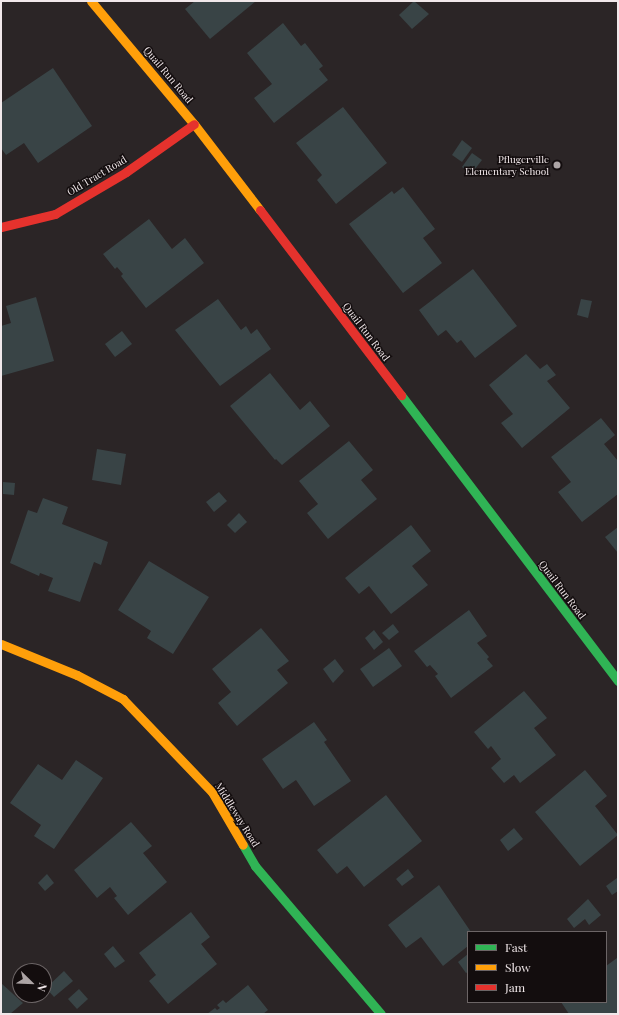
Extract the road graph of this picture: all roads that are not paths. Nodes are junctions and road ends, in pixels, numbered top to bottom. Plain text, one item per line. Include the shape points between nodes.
1 (91, 1) edge
2 (194, 124) junction
3 (1, 227) edge
4 (1, 644) edge
5 (618, 681) edge
6 (381, 1014) edge

1 - 2 street, Quail Run Road
2 - 3 street, Old Tract Road via 126,172 55,214
2 - 5 street, Quail Run Road
4 - 6 street, Middleway Road via 77,675 123,699 212,792 255,866

